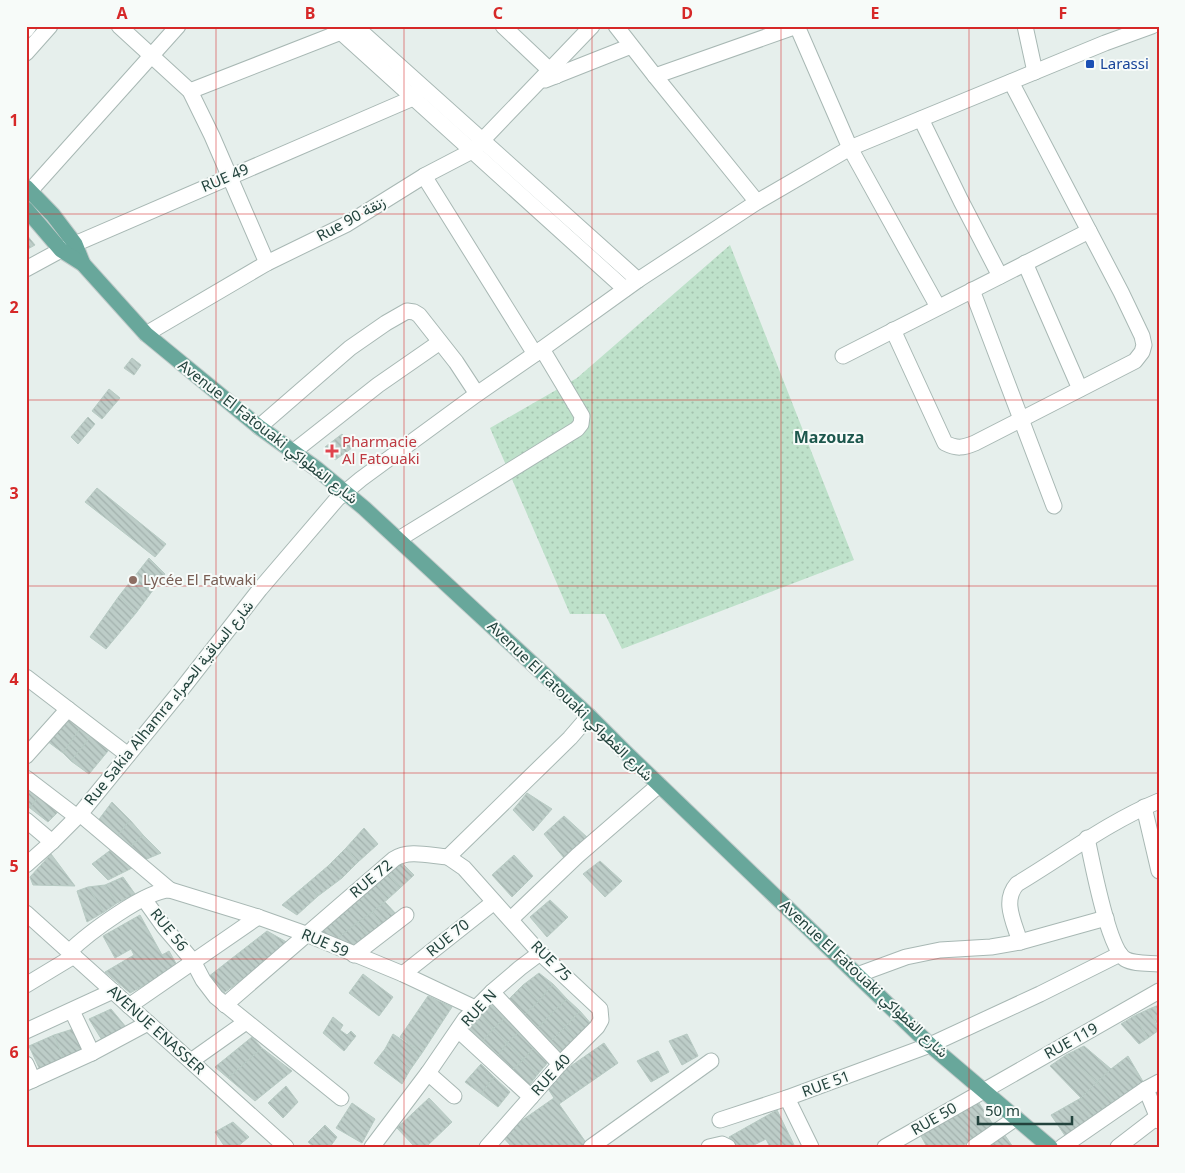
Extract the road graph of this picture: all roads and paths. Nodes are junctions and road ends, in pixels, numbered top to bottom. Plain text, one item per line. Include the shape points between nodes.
1 (29, 26) edge
2 (50, 26) edge
3 (119, 26) edge
4 (178, 26) edge
5 (503, 26) edge
6 (592, 26) edge
7 (616, 26) edge
8 (797, 26) edge
9 (1025, 26) edge
10 (1152, 26) edge
11 (344, 28) edge
12 (26, 30) edge
13 (631, 46) junction
14 (26, 52) edge
15 (152, 56) junction
16 (1035, 72) junction
17 (554, 73) junction
18 (655, 76) junction
19 (1011, 82) junction
20 (190, 91) junction
21 (417, 92) junction
22 (921, 119) junction
23 (478, 146) junction
24 (850, 148) junction
25 (229, 176) junction
26 (424, 176) junction
27 (28, 189) edge
28 (757, 202) junction
29 (26, 209) edge
30 (1089, 230) junction
31 (68, 247) junction
32 (267, 263) junction
33 (1025, 263) junction
34 (26, 270) edge
35 (1000, 276) junction
36 (632, 284) junction
37 (972, 290) junction
38 (938, 307) junction
39 (894, 330) junction
40 (146, 334) junction
41 (440, 342) junction
42 (538, 352) junction
43 (843, 356) dead end
44 (1080, 389) junction
45 (477, 394) junction
46 (1022, 419) junction
47 (259, 427) junction
48 (293, 452) junction
49 (345, 492) junction
50 (1054, 506) dead end
51 (399, 539) junction
52 (26, 677) edge
53 (68, 710) junction
54 (589, 716) junction
55 (128, 755) junction
56 (26, 756) edge
57 (26, 778) edge
58 (659, 785) junction
59 (1159, 801) edge
60 (1144, 807) junction
61 (79, 816) junction
62 (26, 820) edge
63 (1087, 838) junction
64 (52, 842) junction
65 (448, 857) junction
66 (26, 865) edge
67 (1159, 871) edge
68 (170, 890) junction
69 (144, 899) junction
70 (494, 902) junction
71 (26, 913) edge
72 (406, 915) dead end
73 (258, 917) junction
74 (1106, 918) junction
75 (511, 920) junction
76 (306, 934) junction
77 (1020, 942) junction
78 (540, 953) junction
79 (72, 954) junction
80 (1120, 954) junction
81 (354, 955) junction
82 (193, 960) junction
83 (1159, 964) edge
84 (403, 974) junction
85 (857, 974) junction
86 (26, 985) edge
87 (1159, 991) edge
88 (113, 992) junction
89 (492, 992) junction
90 (592, 1002) joint
91 (225, 1004) junction
92 (129, 1006) junction
93 (475, 1008) junction
94 (72, 1011) junction
95 (148, 1022) junction
96 (246, 1022) junction
97 (458, 1030) junction
98 (26, 1031) edge
99 (930, 1045) junction
100 (92, 1053) junction
101 (191, 1061) junction
102 (712, 1061) dead end
103 (26, 1064) edge
104 (560, 1064) junction
105 (428, 1073) junction
106 (30, 1081) edge
107 (1152, 1086) edge
108 (983, 1090) junction
109 (454, 1096) dead end
110 (531, 1097) junction
111 (341, 1098) dead end
112 (787, 1098) junction
113 (1016, 1118) junction
114 (1158, 1119) edge
115 (720, 1120) dead end
116 (496, 1144) edge
117 (286, 1147) edge
118 (372, 1147) edge
119 (591, 1147) edge
120 (709, 1147) edge
121 (728, 1147) edge
122 (811, 1147) edge
123 (885, 1147) edge
124 (974, 1147) edge
125 (1050, 1147) edge
126 (1062, 1147) edge
127 (1118, 1147) edge

1 - 12 street
2 - 14 street
3 - 15 street
4 - 15 street
5 - 17 street
6 - 17 street
7 - 13 street
8 - 18 street
8 - 24 street
9 - 16 street
10 - 16 street, Rue Sakia Alhamra شارع الساقية الحمراء
11 - 20 street
11 - 21 street
13 - 17 street
13 - 18 street
15 - 20 street
15 - 27 street
16 - 19 street, Rue Sakia Alhamra شارع الساقية الحمراء
17 - 23 street, Rue 90 زنقة
18 - 28 street
19 - 22 street, Rue Sakia Alhamra شارع الساقية الحمراء
19 - 30 street
20 - 25 street
21 - 23 street
21 - 25 street, RUE 49
22 - 24 street, Rue Sakia Alhamra شارع الساقية الحمراء
22 - 35 street
23 - 26 street, Rue 90 زنقة
23 - 36 street
24 - 28 street, Rue Sakia Alhamra شارع الساقية الحمراء
24 - 38 street
25 - 31 street, RUE 49
25 - 32 street
26 - 32 street, Rue 90 زنقة via 347,224
26 - 42 street
27 - 31 main road, Avenue El Fatouaki شارع الفطواكي
28 - 36 street, Rue Sakia Alhamra شارع الساقية الحمراء
29 - 31 main road, Avenue El Fatouaki شارع الفطواكي
30 - 33 street
30 - 44 street via 1144,346 1135,360
31 - 34 street, RUE 49
31 - 40 main road, Avenue El Fatouaki شارع الفطواكي
32 - 40 street, Rue 90 زنقة
33 - 35 street
33 - 44 street
35 - 37 street
36 - 42 street, Rue Sakia Alhamra شارع الساقية الحمراء
37 - 38 street
37 - 46 street
38 - 39 street
39 - 43 street
39 - 46 street via 945,443 963,448
40 - 47 main road, Avenue El Fatouaki شارع الفطواكي
41 - 45 street
41 - 47 street via 419,315 403,312 350,348
41 - 48 street via 378,385
42 - 45 street, Rue Sakia Alhamra شارع الساقية الحمراء
42 - 51 street via 582,416 582,424
44 - 46 street
45 - 49 street, Rue Sakia Alhamra شارع الساقية الحمراء
46 - 50 street
47 - 48 main road, Avenue El Fatouaki شارع الفطواكي
48 - 49 main road, Avenue El Fatouaki شارع الفطواكي
49 - 51 main road, Avenue El Fatouaki شارع الفطواكي
49 - 55 street, Rue Sakia Alhamra شارع الساقية الحمراء via 260,589
51 - 54 main road, Avenue El Fatouaki شارع الفطواكي
52 - 53 street
53 - 55 street
53 - 56 street
54 - 58 main road, Avenue El Fatouaki شارع الفطواكي
54 - 65 street
55 - 61 street, Rue Sakia Alhamra شارع الساقية الحمراء
57 - 61 street
58 - 75 street via 577,856
58 - 85 main road, Avenue El Fatouaki شارع الفطواكي
59 - 60 street
60 - 63 street
60 - 67 street
61 - 64 street, Rue Sakia Alhamra شارع الساقية الحمراء
61 - 68 street
62 - 64 street
63 - 74 street
63 - 77 street via 1011,891 1011,912
64 - 66 street, Rue Sakia Alhamra شارع الساقية الحمراء
65 - 70 street, RUE 75 via 464,868
65 - 76 street, RUE 72 via 402,854
68 - 69 street
68 - 73 street, RUE 59
69 - 79 street via 82,938
69 - 82 street, RUE 56
70 - 75 street, RUE 75
70 - 84 street, RUE 70
71 - 79 street, AVENUE ENASSER
72 - 81 street
73 - 76 street, RUE 59
73 - 82 street
74 - 77 street
74 - 80 street
75 - 78 street, RUE 75
76 - 81 street, RUE 59
76 - 91 street, RUE 72
77 - 85 street via 940,950
78 - 89 street, RUE N
78 - 90 street, RUE 75
79 - 86 street
79 - 88 street, AVENUE ENASSER
80 - 83 street via 1130,961
80 - 99 street, RUE 51
81 - 84 street, RUE 59
82 - 91 street, RUE 56 via 211,992
82 - 92 street
84 - 93 street, RUE 59
85 - 99 main road, Avenue El Fatouaki شارع الفطواكي
87 - 108 street, RUE 119
88 - 92 street, AVENUE ENASSER
88 - 94 street
89 - 93 street, RUE N
89 - 104 street
90 - 104 street, RUE 40 via 600,1009 601,1020
91 - 96 street, RUE 56
92 - 95 street, AVENUE ENASSER
93 - 97 street, RUE N
94 - 98 street
94 - 100 street
95 - 100 street
95 - 101 street, AVENUE ENASSER
96 - 101 street
96 - 111 street, RUE 56
97 - 105 street, RUE N
97 - 110 street
99 - 108 main road, Avenue El Fatouaki شارع الفطواكي
99 - 112 street, RUE 51
100 - 106 street
101 - 117 street, AVENUE ENASSER
102 - 119 street
103 - 106 street
104 - 110 street, RUE 40
105 - 109 street
105 - 118 street, RUE N
107 - 114 street
107 - 126 street
108 - 113 main road, Avenue El Fatouaki شارع الفطواكي
108 - 123 street, RUE 50
110 - 116 street, RUE 40
112 - 115 street, RUE 51
112 - 122 street
113 - 124 street
113 - 125 main road, Avenue El Fatouaki شارع الفطواكي
114 - 127 street
120 - 121 street via 722,1144

